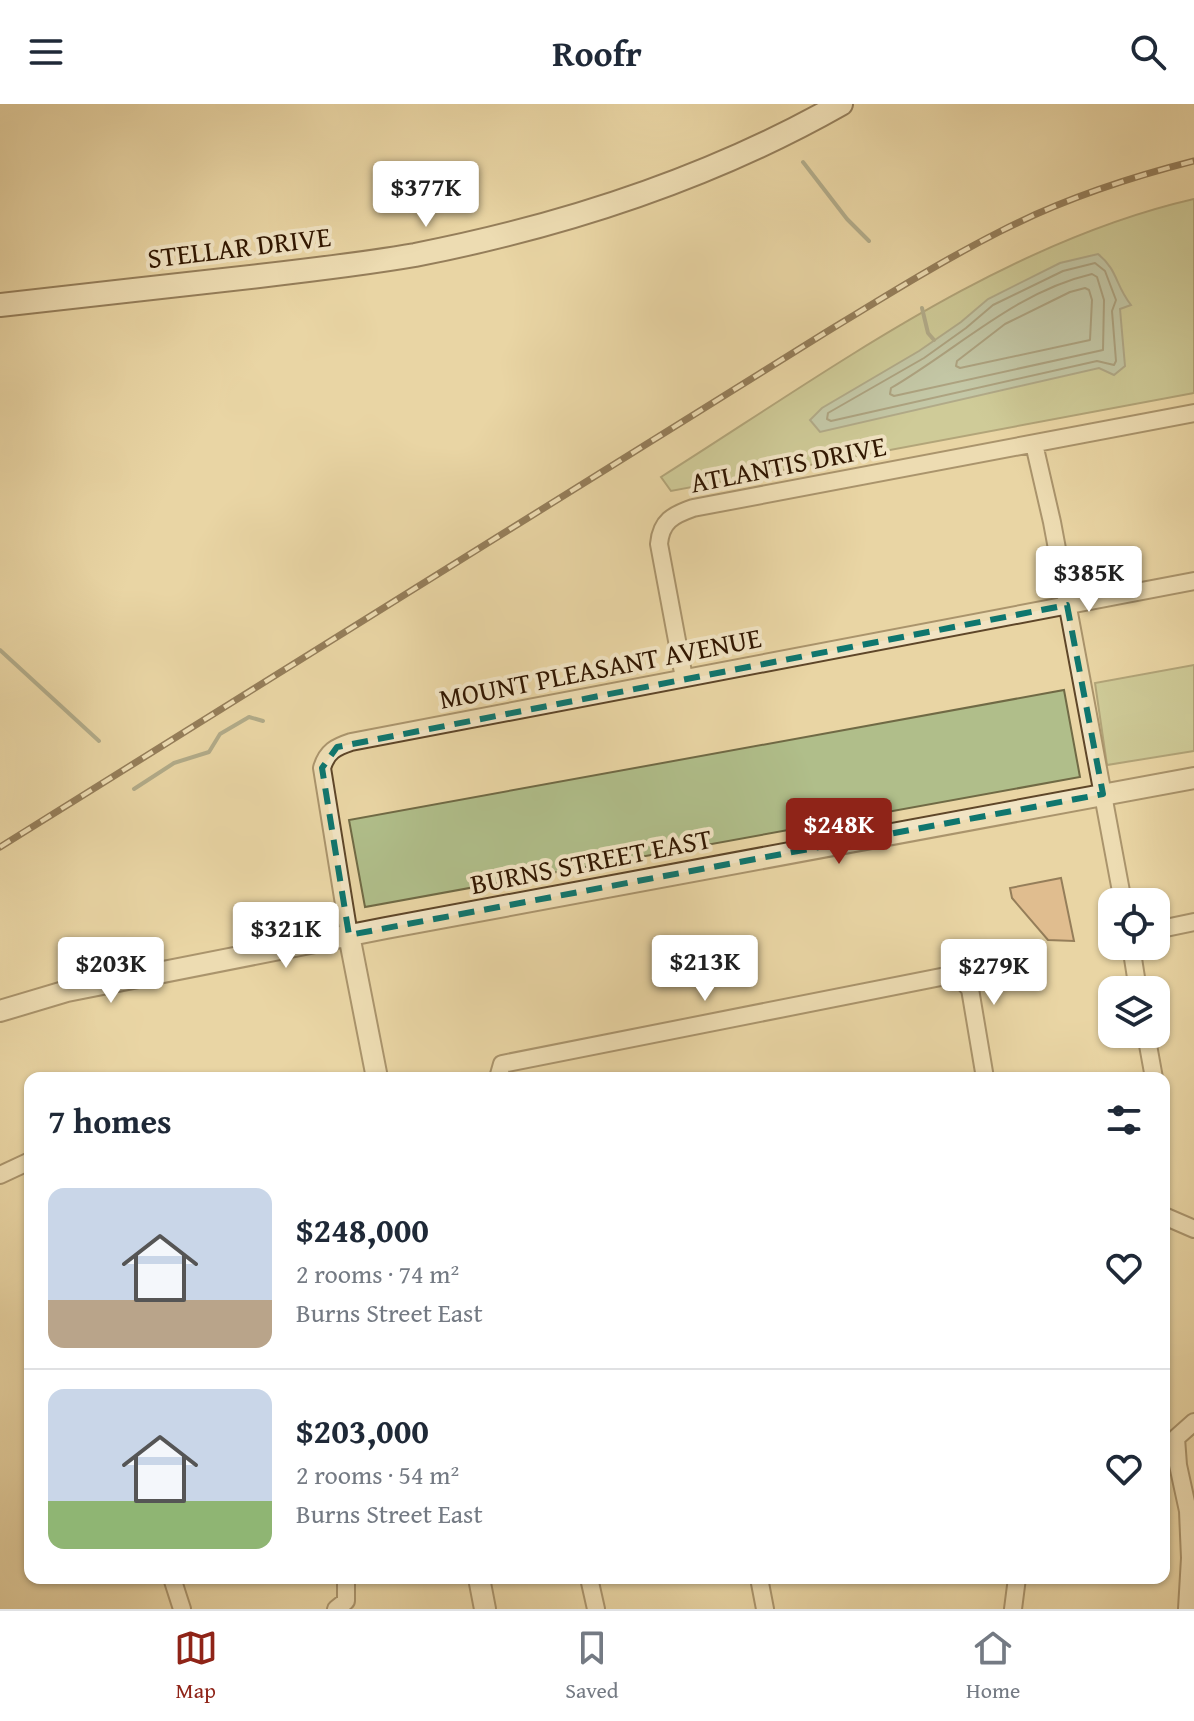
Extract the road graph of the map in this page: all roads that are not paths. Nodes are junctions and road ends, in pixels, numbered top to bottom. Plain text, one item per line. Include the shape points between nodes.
1 (841, 104) edge
2 (0, 305) edge
3 (1194, 413) edge
4 (1034, 444) junction
5 (1194, 581) edge
6 (1067, 605) junction
7 (684, 678) junction
8 (1194, 778) edge
9 (1103, 794) junction
10 (1120, 888) edge
11 (1194, 922) edge
12 (1170, 927) edge
13 (349, 935) junction
14 (0, 1011) edge
15 (1149, 1048) edge
16 (376, 1072) edge
17 (500, 1072) edge
18 (984, 1072) edge
19 (1153, 1072) edge
20 (24, 1164) edge
21 (0, 1175) edge
22 (1170, 1219) edge
23 (1194, 1229) edge
24 (1194, 1422) edge
25 (174, 1584) edge
26 (346, 1584) edge
27 (480, 1584) edge
28 (590, 1584) edge
29 (760, 1584) edge
30 (1016, 1584) edge
31 (182, 1609) edge
32 (336, 1609) edge
33 (485, 1609) edge
34 (596, 1609) edge
35 (765, 1609) edge
36 (1013, 1609) edge
37 (1187, 1609) edge

1 - 2 main road, STELLAR DRIVE via 671,184 526,230 333,267
3 - 4 street
4 - 6 street
4 - 7 street, ATLANTIS DRIVE via 693,508 671,517 659,544
5 - 6 street, MOUNT PLEASANT AVENUE
6 - 7 street, MOUNT PLEASANT AVENUE
6 - 9 street
7 - 13 street, MOUNT PLEASANT AVENUE via 331,750 323,777
8 - 9 street, BURNS STREET EAST
9 - 10 street
9 - 13 street, BURNS STREET EAST
11 - 12 street
13 - 14 street, BURNS STREET EAST via 67,991
13 - 16 street
15 - 19 street
17 - 18 street via 502,1064 951,975 970,989
20 - 21 street
22 - 23 street
24 - 37 street via 1176,1438 1188,1511
25 - 31 street
26 - 32 street via 346,1601
27 - 33 street
28 - 34 street
29 - 35 street
30 - 36 street

